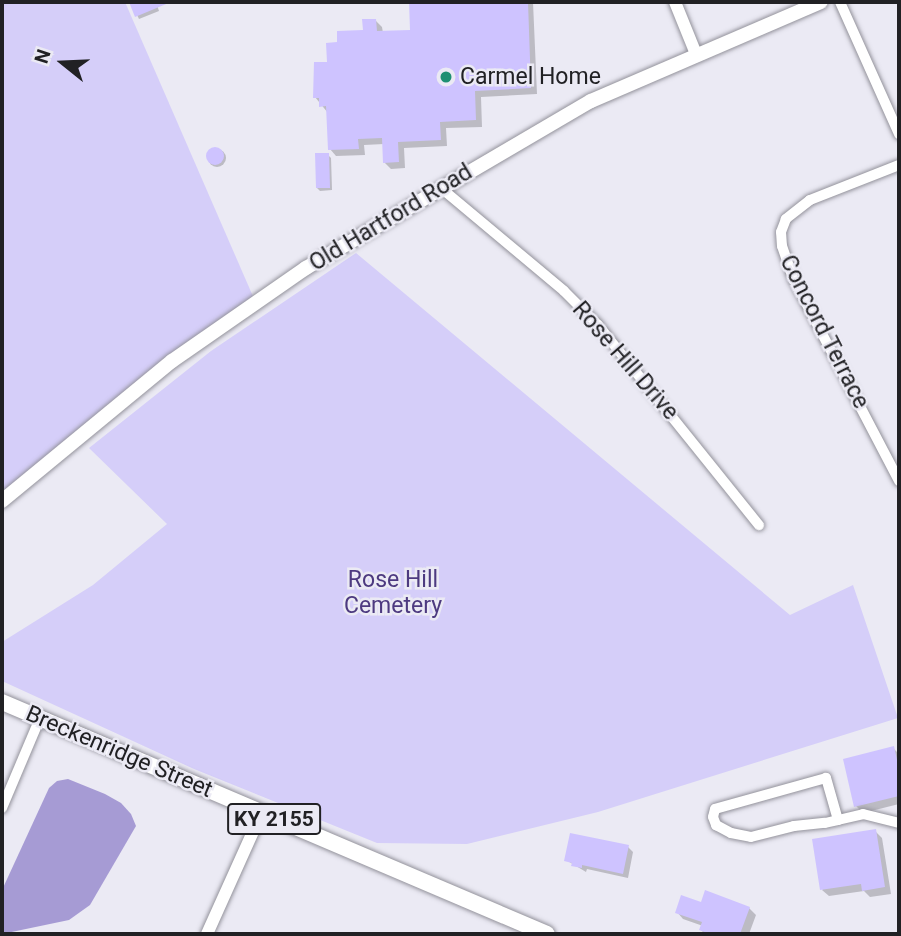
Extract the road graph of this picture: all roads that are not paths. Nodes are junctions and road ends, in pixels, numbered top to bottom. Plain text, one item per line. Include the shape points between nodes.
1 (675, 2) edge
2 (821, 2) edge
3 (840, 2) edge
4 (696, 54) junction
5 (899, 134) edge
6 (899, 165) edge
7 (441, 188) junction
8 (899, 481) edge
9 (2, 501) edge
10 (759, 525) dead end
11 (2, 702) edge
12 (40, 718) junction
13 (2, 808) edge
14 (261, 814) junction
15 (838, 820) junction
16 (899, 822) edge
17 (207, 934) edge
18 (547, 934) edge

1 - 4 street
2 - 4 main road, Old Hartford Road
3 - 5 street
4 - 7 main road, Old Hartford Road via 591,100
6 - 8 street, Concord Terrace via 810,200 786,219 782,232 782,247 794,280
7 - 9 main road, Old Hartford Road via 218,326
7 - 10 street, Rose Hill Drive via 598,325
11 - 12 main road, Breckenridge Street / KY 2155
12 - 13 street
12 - 14 main road, Breckenridge Street / KY 2155
14 - 17 street
14 - 18 main road, Breckenridge Street / KY 2155
15 - 15 street via 751,837 731,833 716,825 713,817 715,809 827,778
15 - 16 street via 863,814

